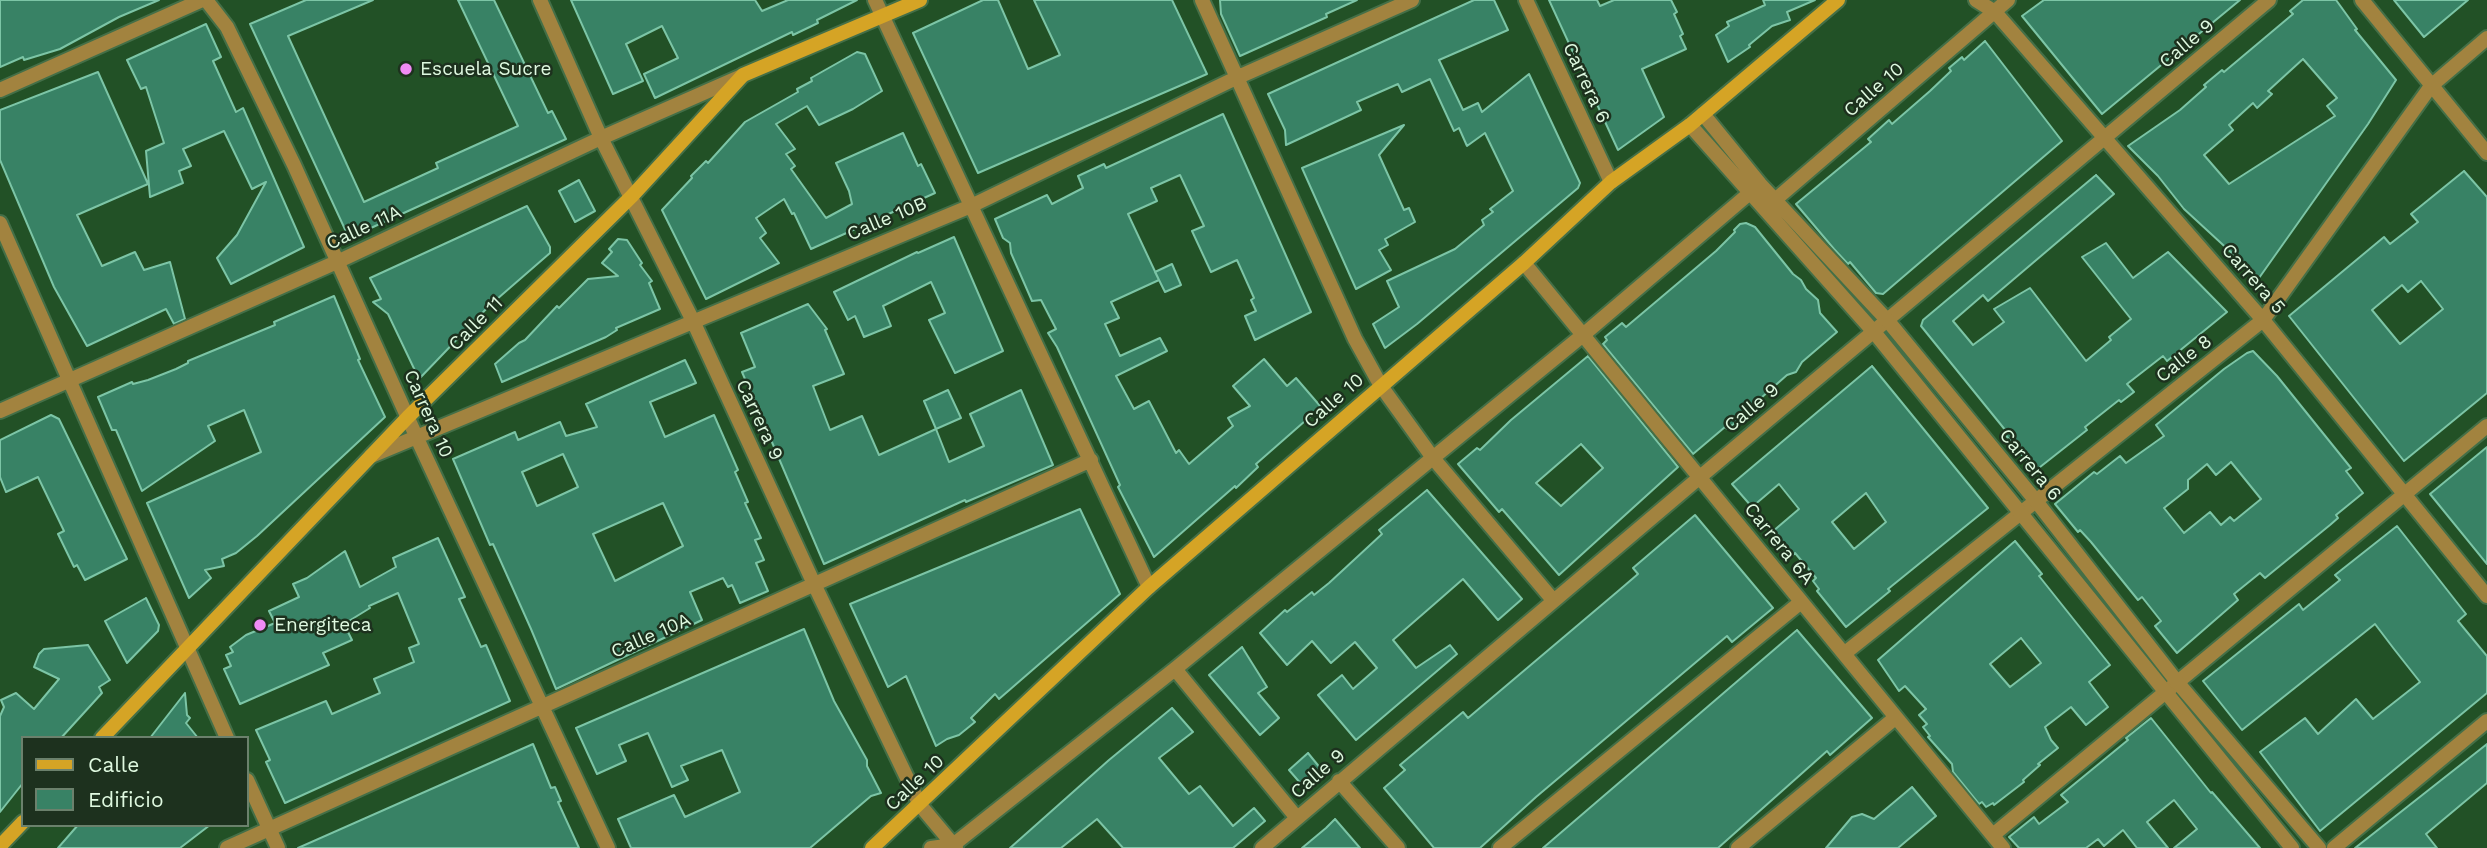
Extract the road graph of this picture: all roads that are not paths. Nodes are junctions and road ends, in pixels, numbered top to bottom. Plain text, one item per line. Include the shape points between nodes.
1 (204, 0) edge
2 (540, 0) edge
3 (875, 0) edge
4 (920, 0) edge
5 (1202, 0) edge
6 (1412, 0) edge
7 (1526, 0) edge
8 (1838, 0) edge
9 (1976, 0) edge
10 (2008, 0) edge
11 (2269, 0) edge
12 (2362, 0) edge
13 (1995, 12) junction
14 (883, 16) junction
15 (2487, 38) edge
16 (743, 75) junction
17 (1236, 78) junction
18 (2431, 86) junction
19 (0, 90) edge
20 (1703, 114) junction
21 (1690, 125) junction
22 (601, 138) junction
23 (2105, 138) junction
24 (2487, 153) edge
25 (1611, 183) junction
26 (1755, 188) junction
27 (632, 197) junction
28 (1770, 204) junction
29 (971, 206) junction
30 (0, 223) edge
31 (338, 261) junction
32 (1524, 263) junction
33 (2263, 320) junction
34 (692, 321) junction
35 (1888, 321) junction
36 (1874, 332) junction
37 (1583, 335) junction
38 (68, 380) junction
39 (1381, 386) junction
40 (0, 411) edge
41 (408, 417) junction
42 (2487, 426) edge
43 (416, 436) junction
44 (370, 457) junction
45 (1433, 458) junction
46 (1091, 460) junction
47 (1700, 477) junction
48 (2405, 496) junction
49 (2036, 501) junction
50 (2020, 514) junction
51 (814, 584) junction
52 (1149, 587) junction
53 (2487, 596) edge
54 (1553, 600) junction
55 (1801, 602) junction
56 (186, 648) junction
57 (1845, 653) junction
58 (1175, 669) junction
59 (2178, 683) junction
60 (2165, 693) junction
61 (541, 706) junction
62 (1895, 718) junction
63 (2487, 721) edge
64 (104, 736) edge
65 (226, 736) edge
66 (1339, 781) junction
67 (248, 782) edge
68 (920, 805) junction
69 (1297, 818) junction
70 (21, 824) edge
71 (269, 829) junction
72 (1754, 835) junction
73 (1993, 835) junction
74 (0, 846) edge
75 (955, 846) edge
76 (227, 848) edge
77 (278, 848) edge
78 (608, 848) edge
79 (872, 848) edge
80 (931, 848) edge
81 (1262, 848) edge
82 (1398, 848) edge
83 (1500, 848) edge
84 (1738, 848) edge
85 (1764, 848) edge
86 (2003, 848) edge
87 (2291, 848) edge
88 (2319, 848) edge
89 (2334, 848) edge

1 - 19 street
1 - 31 street, Carrera 10 via 233,38
2 - 22 street, Carrera 9
3 - 14 street
4 - 14 main road, Calle 11
5 - 17 street
6 - 17 street, Calle 10B
7 - 25 street, Carrera 6
8 - 20 main road, Calle 10
9 - 13 street, Carrera 5
10 - 13 street, Calle 10
11 - 23 street, Calle 9
12 - 18 street
13 - 23 street, Carrera 5
13 - 28 street, Calle 10
14 - 16 main road, Calle 11
14 - 29 street
15 - 18 street, Calle 8
16 - 22 street, Calle 11A
16 - 27 main road, Calle 11
17 - 29 street, Calle 10B
17 - 39 street via 1355,339
18 - 24 street
18 - 33 street, Calle 8
20 - 21 main road, Calle 10
20 - 26 street, Carrera 6
21 - 25 main road, Calle 10
21 - 26 street, Carrera 6
22 - 27 street, Carrera 9
22 - 31 street, Calle 11A
23 - 33 street, Carrera 5
23 - 35 street, Calle 9
25 - 32 main road, Calle 10
26 - 28 street, Carrera 6
26 - 37 street
27 - 34 street, Carrera 9
27 - 41 main road, Calle 11
28 - 35 street, Carrera 6
28 - 36 street, Carrera 6
29 - 34 street, Calle 10B
29 - 46 street
30 - 38 street
31 - 38 street, Calle 11A
31 - 41 street, Carrera 10
32 - 37 street, Carrera 6A
32 - 39 main road, Calle 10
33 - 48 street, Carrera 5
33 - 49 street, Calle 8
34 - 43 street, Calle 10B
34 - 51 street, Carrera 9
35 - 36 street, Calle 9
35 - 49 street, Carrera 6
36 - 47 street, Calle 9
36 - 50 street, Carrera 6
37 - 45 street
37 - 47 street, Carrera 6A
38 - 40 street, Calle 11A
38 - 56 street
39 - 45 street
39 - 52 main road, Calle 10
41 - 43 street, Carrera 10
41 - 44 main road, Calle 11
42 - 48 street
43 - 44 street, Calle 10B
43 - 61 street, Carrera 10
44 - 56 main road, Calle 11
45 - 54 street
45 - 58 street
46 - 51 street, Calle 10A
46 - 52 street
47 - 54 street, Calle 9
47 - 55 street, Carrera 6A
48 - 53 street, Carrera 5
48 - 59 street
49 - 50 street, Calle 8
49 - 59 street, Carrera 6
50 - 57 street, Calle 8
50 - 60 street, Carrera 6
51 - 61 street, Calle 10A
51 - 68 street, Carrera 9
52 - 68 main road, Calle 10
54 - 66 street, Calle 9
55 - 57 street, Carrera 6A
55 - 83 street
56 - 64 main road, Calle 11
56 - 65 street
57 - 62 street, Carrera 6A
58 - 69 street
58 - 75 street
59 - 60 street
59 - 88 street, Carrera 6
60 - 73 street
60 - 87 street, Carrera 6
61 - 71 street, Calle 10A
61 - 78 street, Carrera 10
62 - 72 street
62 - 73 street, Carrera 6A
63 - 89 street
66 - 69 street, Calle 9
66 - 82 street
67 - 71 street
68 - 75 street, Carrera 9
68 - 79 main road, Calle 10
69 - 81 street, Calle 9
70 - 74 main road
71 - 76 street, Calle 10A
71 - 77 street
72 - 84 street
72 - 85 street
73 - 86 street, Carrera 6A
75 - 80 street

